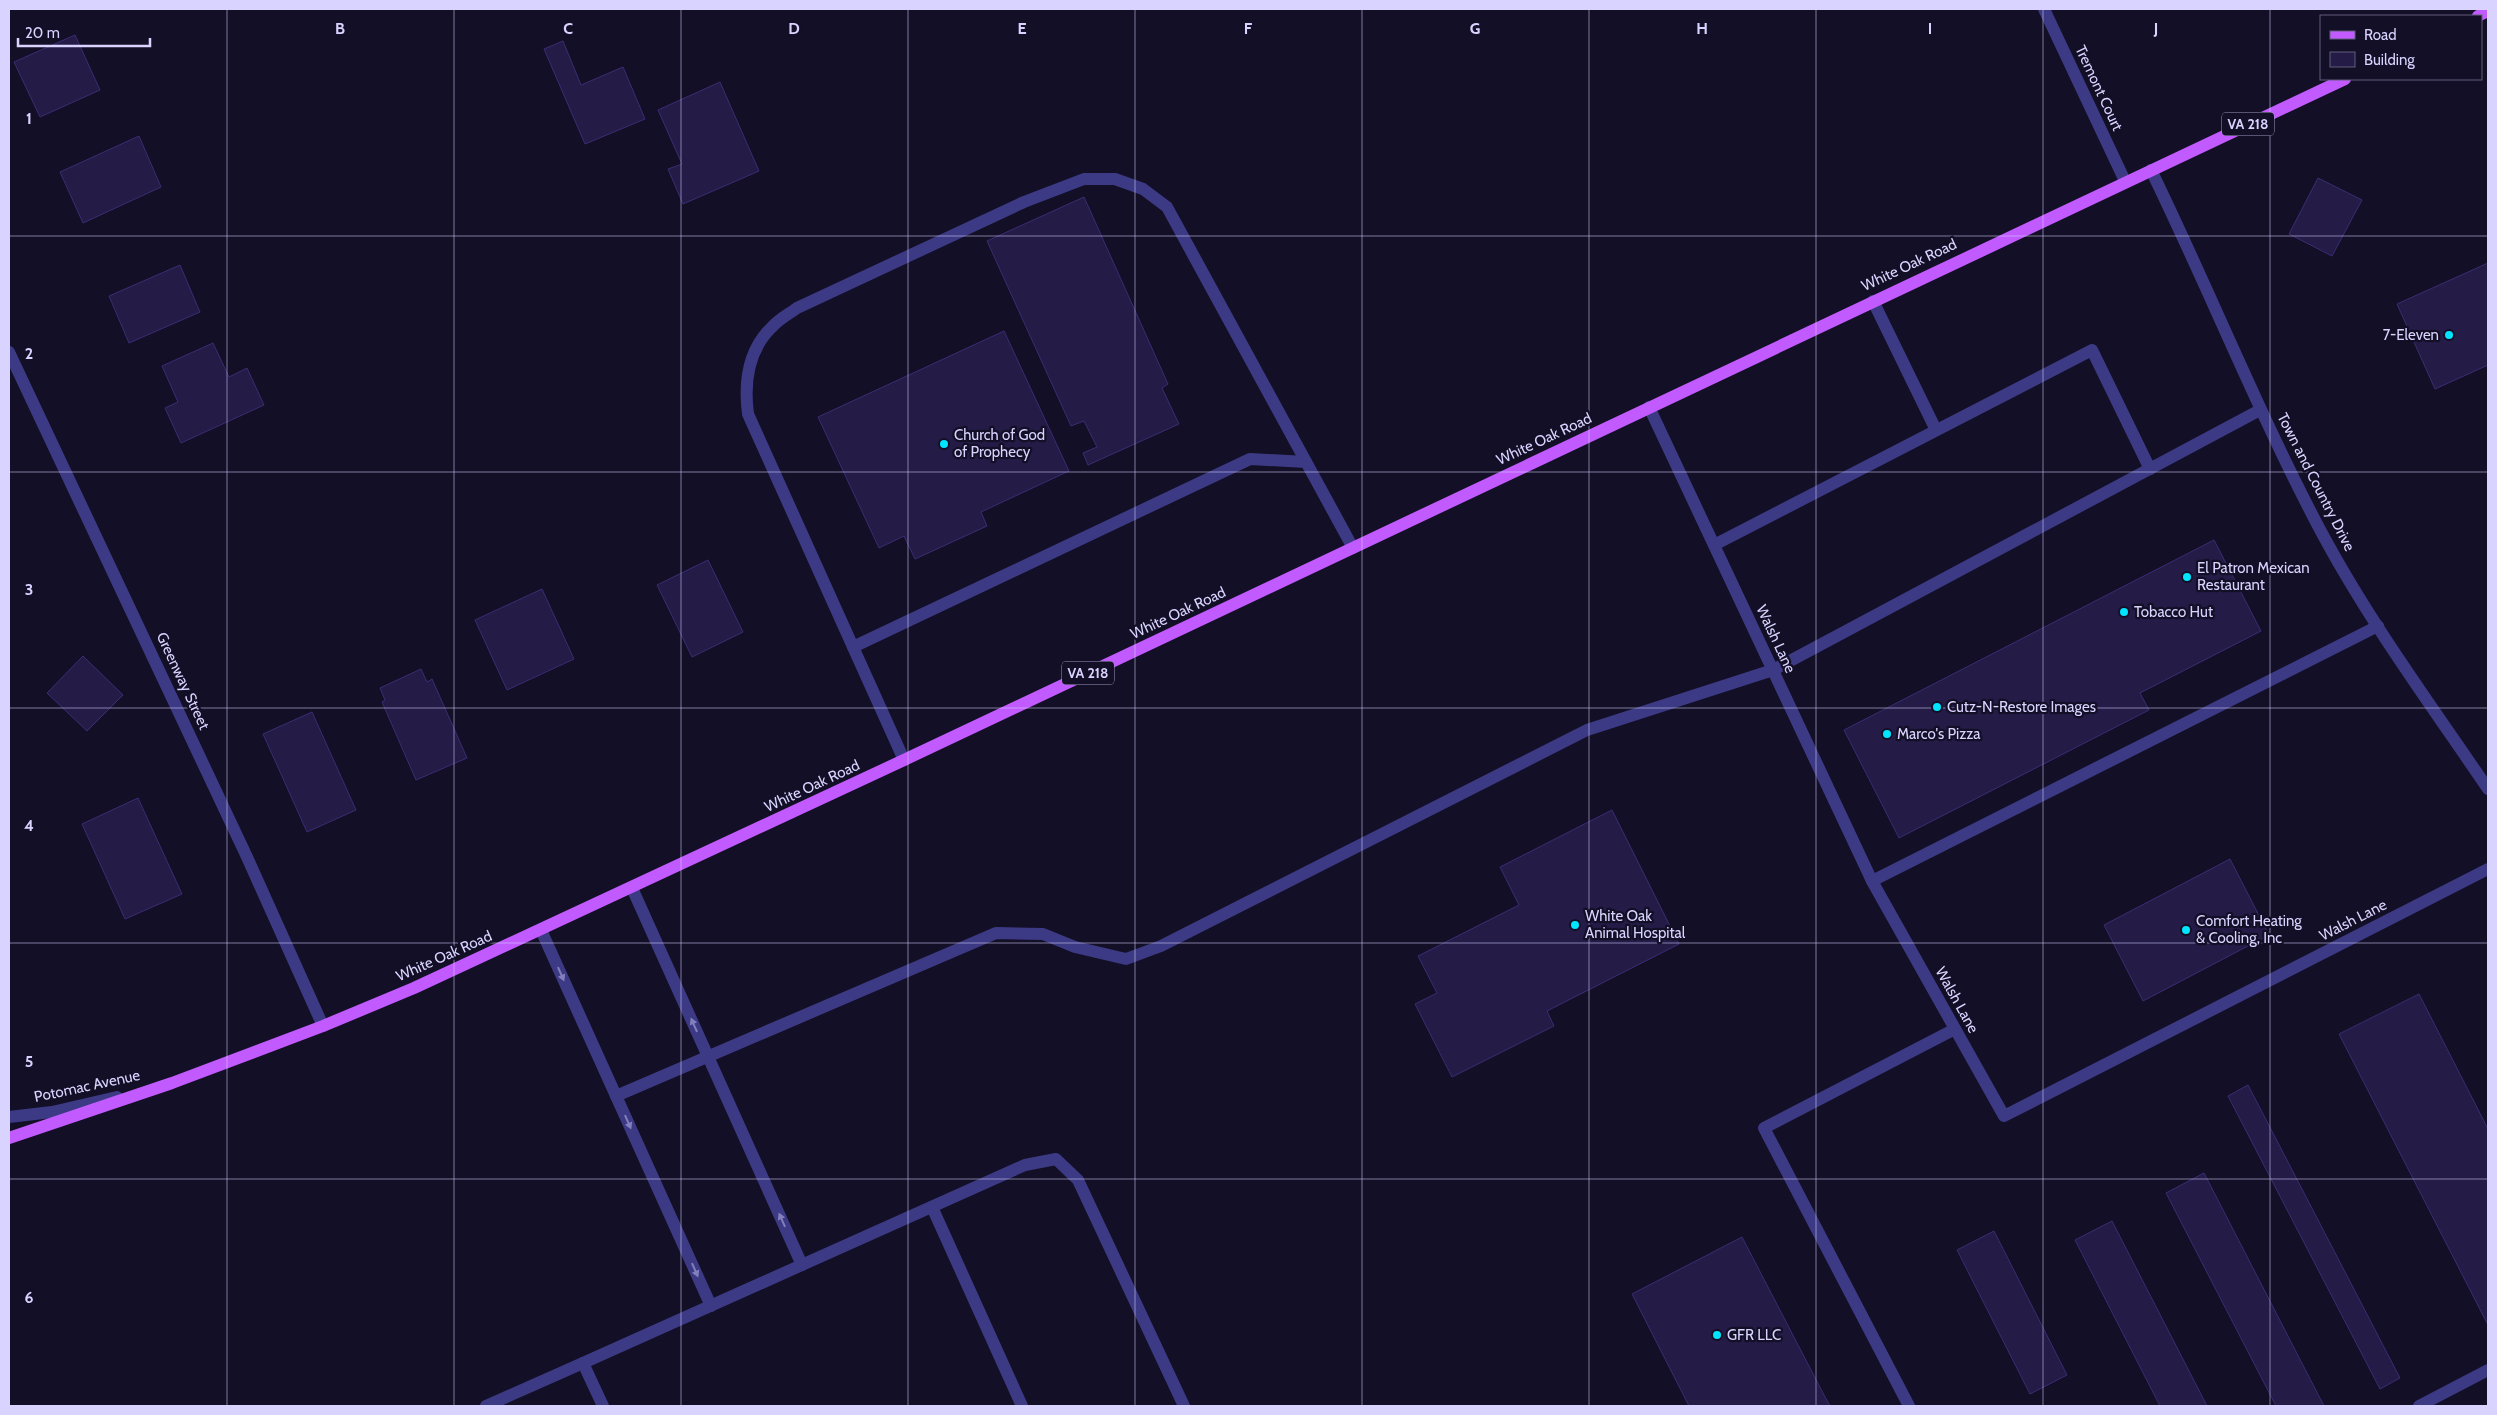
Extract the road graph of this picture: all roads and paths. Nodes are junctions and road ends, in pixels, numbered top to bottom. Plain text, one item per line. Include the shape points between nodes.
1 (2044, 9) edge
2 (2342, 80) edge
3 (2151, 170) junction
4 (2125, 182) junction
5 (1872, 301) junction
6 (9, 352) edge
7 (1649, 407) junction
8 (2260, 410) junction
9 (1936, 430) junction
10 (1306, 462) junction
11 (2150, 469) junction
12 (1716, 544) junction
13 (1353, 548) junction
14 (2378, 626) junction
15 (853, 647) junction
16 (1773, 670) junction
17 (904, 760) junction
18 (2488, 789) edge
19 (2488, 869) edge
20 (1872, 881) junction
21 (632, 888) junction
22 (540, 930) junction
23 (323, 1026) junction
24 (1955, 1029) junction
25 (708, 1057) junction
26 (172, 1083) junction
27 (616, 1096) junction
28 (9, 1117) edge
29 (9, 1138) edge
30 (932, 1206) junction
31 (802, 1265) junction
32 (712, 1306) junction
33 (583, 1364) junction
34 (2488, 1370) edge
35 (486, 1406) edge
36 (603, 1406) edge
37 (1022, 1406) edge
38 (1184, 1406) edge
39 (1910, 1406) edge
40 (2419, 1406) edge

1 - 4 street, Tremont Court
2 - 3 main road, White Oak Road / VA 218
3 - 4 main road, White Oak Road / VA 218
3 - 8 street, Town and Country Drive via 2186,241
4 - 5 main road, White Oak Road / VA 218
5 - 7 main road, White Oak Road / VA 218
5 - 9 street
6 - 23 street, Greenway Street via 248,857
7 - 12 street, Walsh Lane
7 - 13 main road, White Oak Road / VA 218
8 - 11 street
8 - 14 street, Town and Country Drive via 2317,523
9 - 11 street via 2092,350
9 - 12 street
10 - 13 street
10 - 15 street via 1250,459
10 - 15 street via 1167,207 1143,189 1115,179 1084,179 1024,202 797,308 772,326 754,352 745,389 748,414
11 - 16 street
12 - 16 street, Walsh Lane
13 - 17 main road, White Oak Road / VA 218
14 - 18 street, Town and Country Drive
14 - 20 street
15 - 17 street
16 - 20 street, Walsh Lane
16 - 25 street via 1587,730 1161,946 1126,959 1075,947 1043,934 996,933
17 - 21 main road, White Oak Road / VA 218
19 - 24 street, Walsh Lane via 2004,1116
20 - 24 street, Walsh Lane
21 - 22 main road, White Oak Road / VA 218
25 -> 21 street
22 - 23 main road, White Oak Road / VA 218
22 -> 27 street
23 - 26 main road, White Oak Road / VA 218
24 - 39 street via 1764,1128
25 - 27 street
31 -> 25 street
26 - 28 street, Potomac Avenue via 52,1112
26 - 29 main road, White Oak Road / VA 218
27 -> 32 street
30 - 31 street
30 - 37 street
30 - 38 street via 1025,1165 1056,1159 1078,1180
31 - 32 street
32 - 33 street
33 - 35 street
33 - 36 street
34 - 40 street

